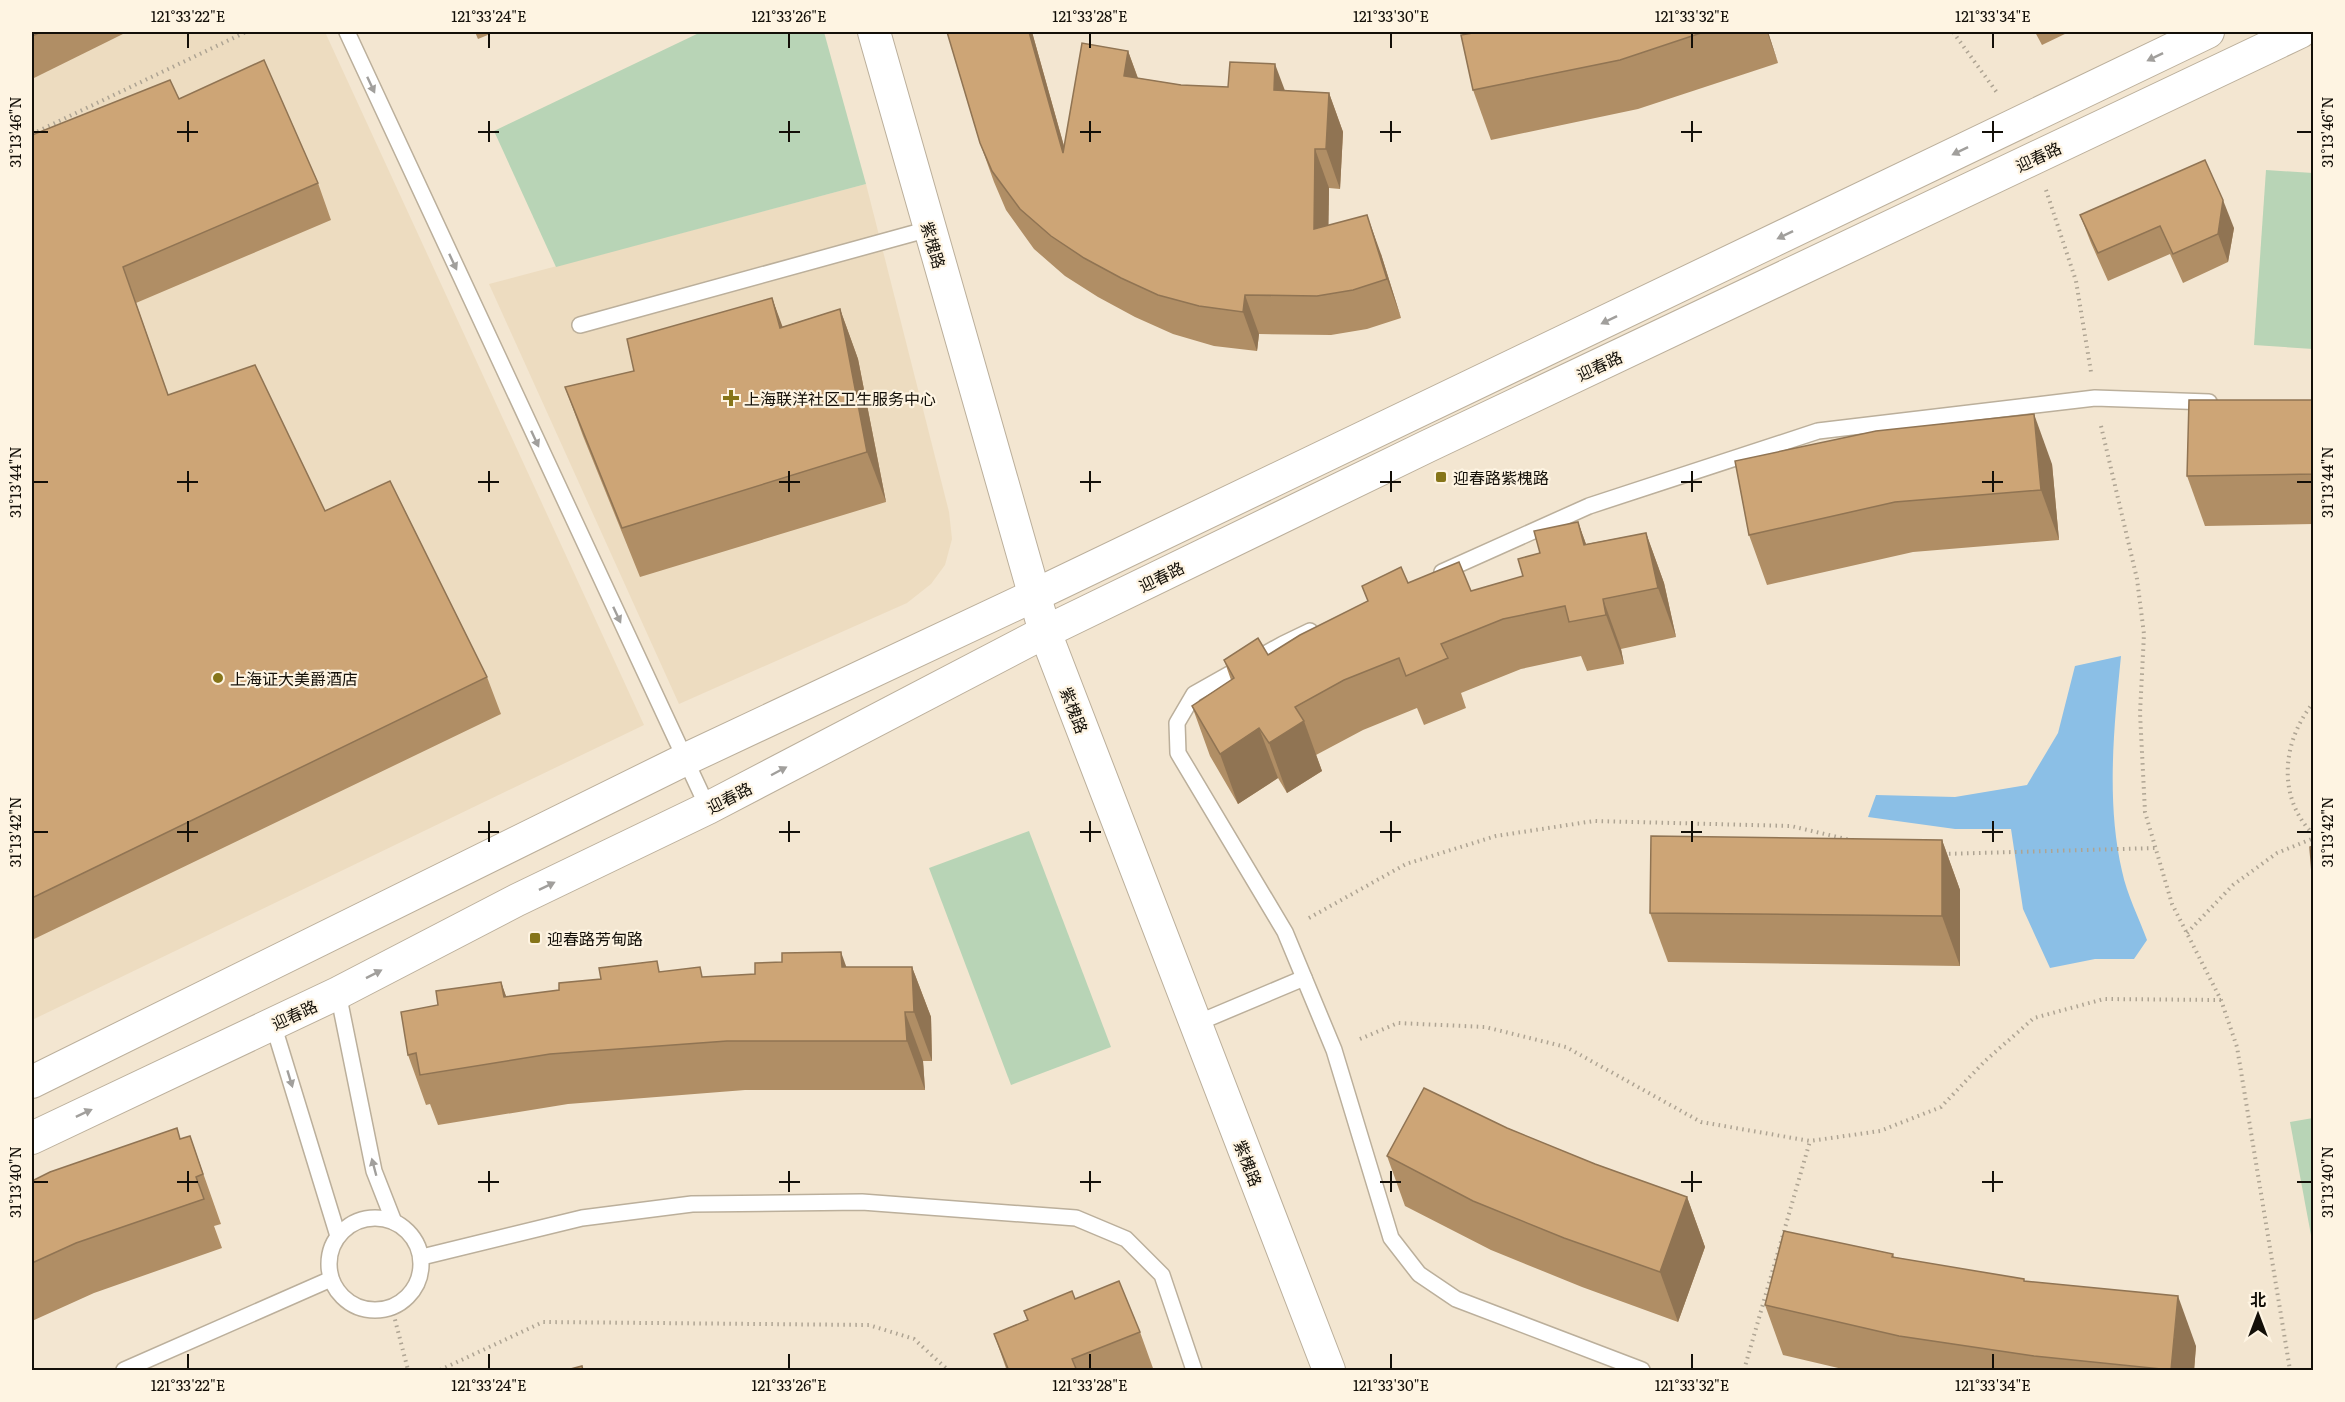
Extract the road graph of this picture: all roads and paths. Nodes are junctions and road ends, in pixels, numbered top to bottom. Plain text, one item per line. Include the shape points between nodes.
1 (246, 32) edge
2 (347, 32) edge
3 (874, 32) edge
4 (1953, 32) edge
5 (2208, 32) edge
6 (2300, 32) edge
7 (2018, 123) junction
8 (32, 134) edge
9 (2033, 159) junction
10 (929, 229) junction
11 (580, 325) dead end
12 (2095, 399) junction
13 (2222, 403) edge
14 (1425, 580) edge
15 (1033, 596) junction
16 (1327, 624) edge
17 (1045, 632) junction
18 (2313, 702) edge
19 (684, 759) junction
20 (708, 808) junction
21 (2313, 836) edge
22 (1858, 842) edge
23 (2156, 848) junction
24 (1938, 854) edge
25 (1285, 932) junction
26 (2187, 933) junction
27 (1304, 978) junction
28 (338, 993) junction
29 (2221, 1000) junction
30 (273, 1023) junction
31 (1195, 1023) junction
32 (1334, 1050) junction
33 (32, 1082) edge
34 (32, 1138) edge
35 (1810, 1141) junction
36 (394, 1222) junction
37 (338, 1236) junction
38 (422, 1257) junction
39 (331, 1279) junction
40 (392, 1308) junction
41 (124, 1371) edge
42 (408, 1371) edge
43 (440, 1371) edge
44 (948, 1371) edge
45 (1194, 1371) edge
46 (1329, 1371) edge
47 (1642, 1371) edge
48 (1744, 1371) edge
49 (2290, 1371) edge

1 - 8 path
2 -> 19 lane
3 - 10 street, 紫槐路
4 - 7 path
5 -> 7 street
6 - 9 street, 迎春路
7 -> 15 street
9 - 12 path via 2053,206 2076,281
9 - 17 street, 迎春路
10 - 11 lane
10 - 15 street, 紫槐路
12 - 13 lane
12 - 14 lane via 1818,431 1589,506
12 - 23 path via 2144,633 2140,713 2145,812
15 - 17 street, 紫槐路
15 - 19 street
16 - 25 lane via 1194,694 1177,723 1178,753
20 -> 17 street, 迎春路
17 - 31 street, 紫槐路
18 - 21 path via 2294,731 2286,764 2290,797
19 - 20 lane
19 - 33 street
28 -> 20 street, 迎春路
21 - 26 path via 2277,853 2233,885
22 - 25 path via 1791,826 1594,821 1496,836 1406,864
23 - 24 path
23 - 26 path via 2172,904
25 - 27 lane
26 - 29 path
27 - 31 lane
27 - 32 lane
28 - 30 street, 迎春路
36 -> 28 lane via 374,1171
29 - 35 path via 2104,999 2034,1018 1941,1107 1880,1131
29 - 49 path via 2237,1047
34 -> 30 street, 迎春路
30 -> 37 lane
31 - 46 street, 紫槐路
32 - 35 path via 1398,1023 1485,1027 1566,1047 1701,1122
32 - 47 lane via 1391,1238 1419,1274 1456,1299
35 - 48 path
36 - 37 lane via 363,1220 348,1226
36 - 38 lane via 407,1230
37 - 39 lane via 328,1264
38 - 40 lane via 416,1287
38 - 45 lane via 582,1218 692,1204 862,1202 1076,1218 1126,1239 1162,1275
39 - 40 lane via 348,1303 377,1311
39 - 41 lane
40 - 42 path
43 - 44 path via 543,1322 869,1325 914,1339

